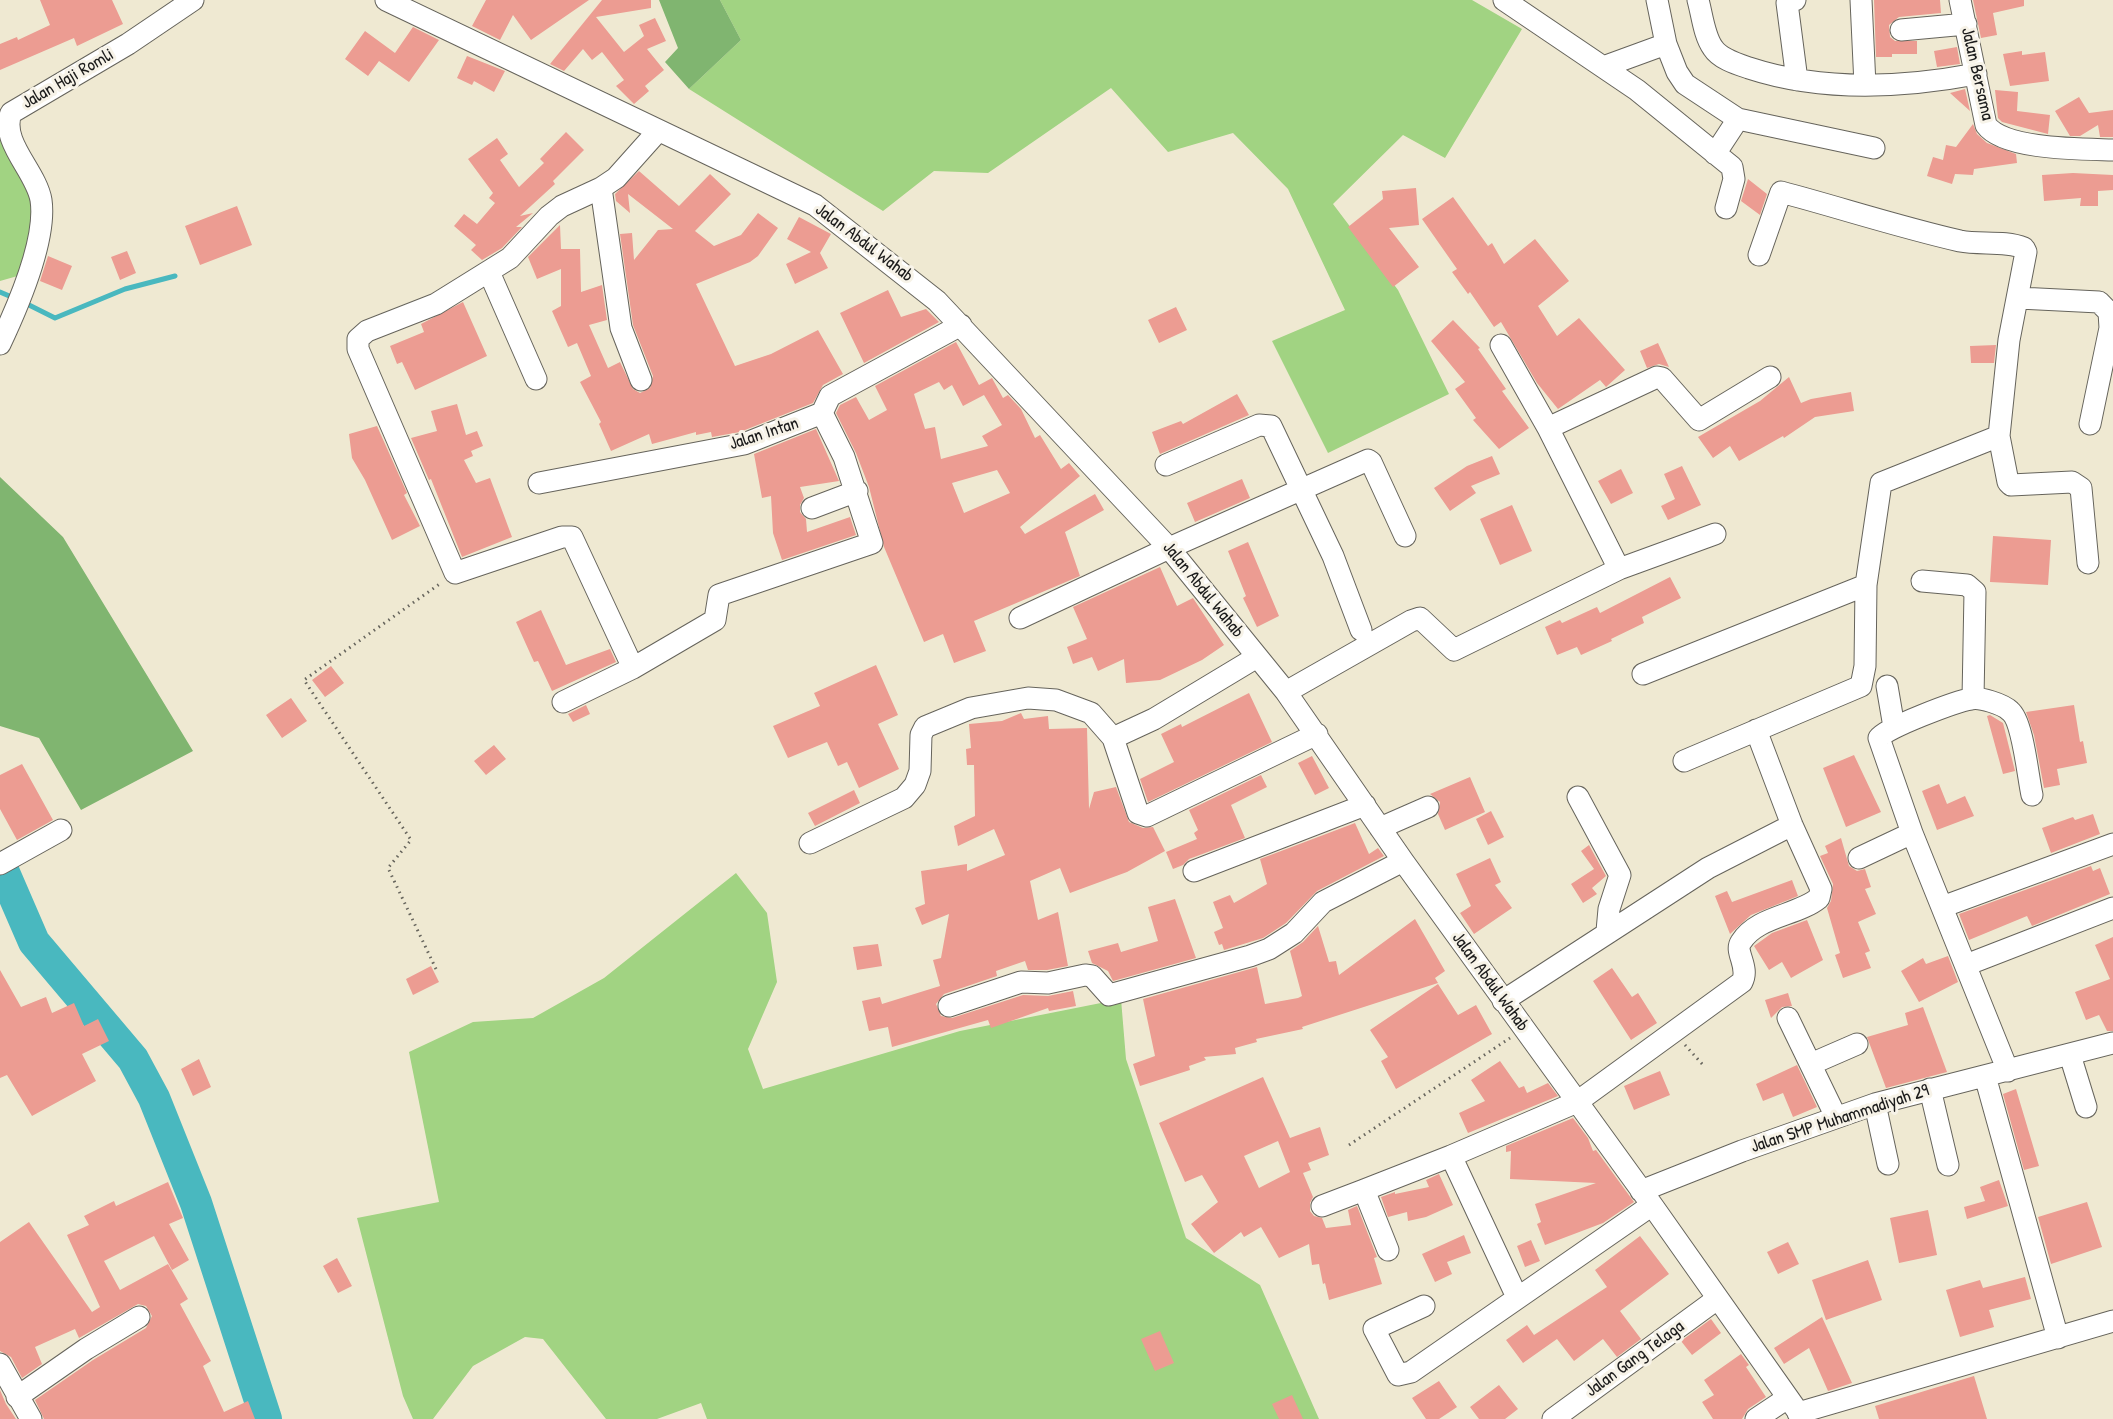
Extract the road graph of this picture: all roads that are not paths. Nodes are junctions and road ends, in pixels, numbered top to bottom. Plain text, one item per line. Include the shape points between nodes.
1 (194, 0) edge
2 (387, 0) edge
3 (1657, 0) edge
4 (1698, 0) edge
5 (1861, 0) edge
6 (1960, 0) edge
7 (1510, 1) edge
8 (1790, 1) edge
9 (1966, 24) junction
10 (1901, 30) dead end
11 (1665, 44) junction
12 (1603, 67) junction
13 (1976, 74) junction
14 (1797, 80) junction
15 (1865, 85) junction
16 (1738, 119) junction
17 (658, 130) junction
18 (1874, 148) dead end
19 (2113, 150) edge
20 (1715, 154) junction
21 (601, 188) junction
22 (1726, 208) dead end
23 (1760, 255) dead end
24 (489, 272) junction
25 (2019, 298) junction
26 (961, 325) junction
27 (0, 345) edge
28 (1501, 345) dead end
29 (1770, 377) dead end
30 (536, 379) dead end
31 (641, 380) dead end
32 (822, 413) junction
33 (2090, 424) dead end
34 (1548, 428) junction
35 (1999, 436) junction
36 (1166, 465) dead end
37 (539, 483) dead end
38 (857, 491) junction
39 (1302, 491) junction
40 (812, 508) dead end
41 (1715, 534) dead end
42 (1405, 536) dead end
43 (1169, 548) junction
44 (2088, 563) dead end
45 (1619, 569) junction
46 (1922, 581) dead end
47 (1866, 585) junction
48 (1020, 618) dead end
49 (1361, 630) dead end
50 (1257, 657) junction
51 (633, 668) junction
52 (1643, 674) dead end
53 (1887, 686) dead end
54 (1286, 692) junction
55 (1973, 698) junction
56 (563, 702) dead end
57 (1894, 727) junction
58 (1756, 730) junction
59 (1317, 734) junction
60 (1113, 738) junction
61 (1684, 761) dead end
62 (2032, 795) dead end
63 (1578, 798) dead end
64 (1365, 805) junction
65 (1428, 807) dead end
66 (1792, 825) junction
67 (1380, 828) junction
68 (62, 830) dead end
69 (1912, 833) junction
70 (810, 843) dead end
71 (2113, 844) edge
72 (1859, 858) dead end
73 (1403, 861) junction
74 (0, 864) edge
75 (1194, 871) dead end
76 (1942, 907) junction
77 (2113, 908) edge
78 (1608, 931) junction
79 (1965, 964) junction
80 (1503, 1001) junction
81 (949, 1006) dead end
82 (1788, 1018) dead end
83 (2113, 1043) edge
84 (1857, 1044) dead end
85 (2070, 1055) junction
86 (1811, 1064) junction
87 (2008, 1071) junction
88 (1985, 1076) junction
89 (1930, 1089) junction
90 (1577, 1102) junction
91 (1875, 1104) junction
92 (2086, 1107) dead end
93 (1836, 1117) junction
94 (1451, 1156) junction
95 (1888, 1164) dead end
96 (1948, 1165) dead end
97 (1364, 1190) junction
98 (1647, 1198) junction
99 (1322, 1206) dead end
100 (1388, 1250) dead end
101 (1517, 1297) junction
102 (1717, 1299) junction
103 (1424, 1306) dead end
104 (139, 1317) dead end
105 (2113, 1321) edge
106 (2058, 1338) junction
107 (0, 1364) edge
108 (17, 1397) junction
109 (1796, 1410) edge
110 (31, 1419) edge
111 (1554, 1419) edge
112 (1756, 1419) edge

1 - 27 street, Jalan Haji Romli via 11,113 6,123 8,134 38,189 41,226 20,299
2 - 17 street, Jalan Abdul Wahab
3 - 11 street
4 - 14 street via 1714,50 1743,66
5 - 15 street
6 - 9 street, Jalan Bersama
7 - 12 street
8 - 14 street
9 - 10 street
9 - 13 street, Jalan Bersama
11 - 12 street
11 - 16 street via 1685,84
12 - 20 street
13 - 15 street via 1932,82
13 - 19 street, Jalan Bersama via 1986,125 1991,132 2031,143
14 - 15 street
16 - 18 street
16 - 20 street
17 - 21 street
17 - 26 street, Jalan Abdul Wahab via 820,208 909,276
20 - 22 street via 1734,173
21 - 24 street via 562,206 510,258
21 - 31 street via 621,328
23 - 25 street via 1781,192 1898,227 1964,242 2024,248
24 - 30 street
24 - 51 street via 436,304 367,331 358,339 358,349 455,573 572,537
25 - 33 street via 2099,302 2109,312 2110,328
25 - 35 street via 2009,340
26 - 32 street, Jalan Intan via 830,396
26 - 43 street, Jalan Abdul Wahab
28 - 34 street
29 - 34 street via 1699,420 1657,377
32 - 37 street, Jalan Intan via 744,444
32 - 38 street
34 - 45 street
35 - 44 street via 2011,485 2072,482 2081,488
35 - 47 street via 1881,483
36 - 39 street via 1266,424 1275,430
38 - 40 street
38 - 51 street via 872,543 719,594 715,620
39 - 42 street via 1364,461 1371,462
39 - 43 street
39 - 49 street via 1333,556
41 - 45 street
43 - 48 street
43 - 50 street, Jalan Abdul Wahab
45 - 54 street via 1454,650 1426,621 1411,621
46 - 55 street via 1967,585 1974,592
47 - 52 street
47 - 58 street via 1861,686
50 - 54 street, Jalan Abdul Wahab
50 - 60 street via 1154,719
51 - 56 street
53 - 57 street
54 - 59 street, Jalan Abdul Wahab
55 - 57 street
55 - 62 street via 2011,711 2018,724
57 - 69 street via 1880,735 1878,743
58 - 61 street
58 - 66 street
59 - 60 street via 1148,816 1138,813
59 - 64 street, Jalan Abdul Wahab
60 - 70 street via 1090,713 1045,698 991,703 950,715 925,727 921,735 920,771 904,798
63 - 78 street via 1620,875 1609,909
64 - 67 street, Jalan Abdul Wahab
64 - 75 street
65 - 67 street
66 - 78 street via 1708,868
66 - 90 street via 1821,889 1819,898 1764,924 1740,942 1746,970 1742,982
67 - 73 street, Jalan Abdul Wahab
68 - 74 street
69 - 72 street
69 - 76 street
71 - 76 street
73 - 80 street, Jalan Abdul Wahab
73 - 81 street via 1323,902 1294,933 1250,956 1109,994 1092,976 1085,975 1048,983 1021,982
76 - 79 street
77 - 79 street
78 - 80 street
79 - 87 street
80 - 90 street, Jalan Abdul Wahab
82 - 86 street
83 - 85 street, Jalan SMP Muhammadiyah 29
84 - 86 street
85 - 87 street, Jalan SMP Muhammadiyah 29
85 - 92 street
86 - 93 street
87 - 88 street, Jalan SMP Muhammadiyah 29
88 - 89 street, Jalan SMP Muhammadiyah 29
88 - 106 street
89 - 91 street, Jalan SMP Muhammadiyah 29
89 - 96 street
90 - 94 street
90 - 98 street, Jalan Abdul Wahab
91 - 93 street, Jalan SMP Muhammadiyah 29
91 - 95 street
93 - 98 street, Jalan SMP Muhammadiyah 29
94 - 97 street
94 - 101 street
97 - 99 street
97 - 100 street
98 - 101 street, Jalan SMP Muhammadiyah 29
98 - 102 street, Jalan Abdul Wahab
101 - 103 street, Jalan SMP Muhammadiyah 29 via 1411,1372 1398,1375 1374,1329
102 - 109 street, Jalan Abdul Wahab
102 - 111 street, Jalan Gang Telaga
104 - 108 street
105 - 106 street
106 - 109 street
107 - 108 street
108 - 110 street
109 - 112 street

